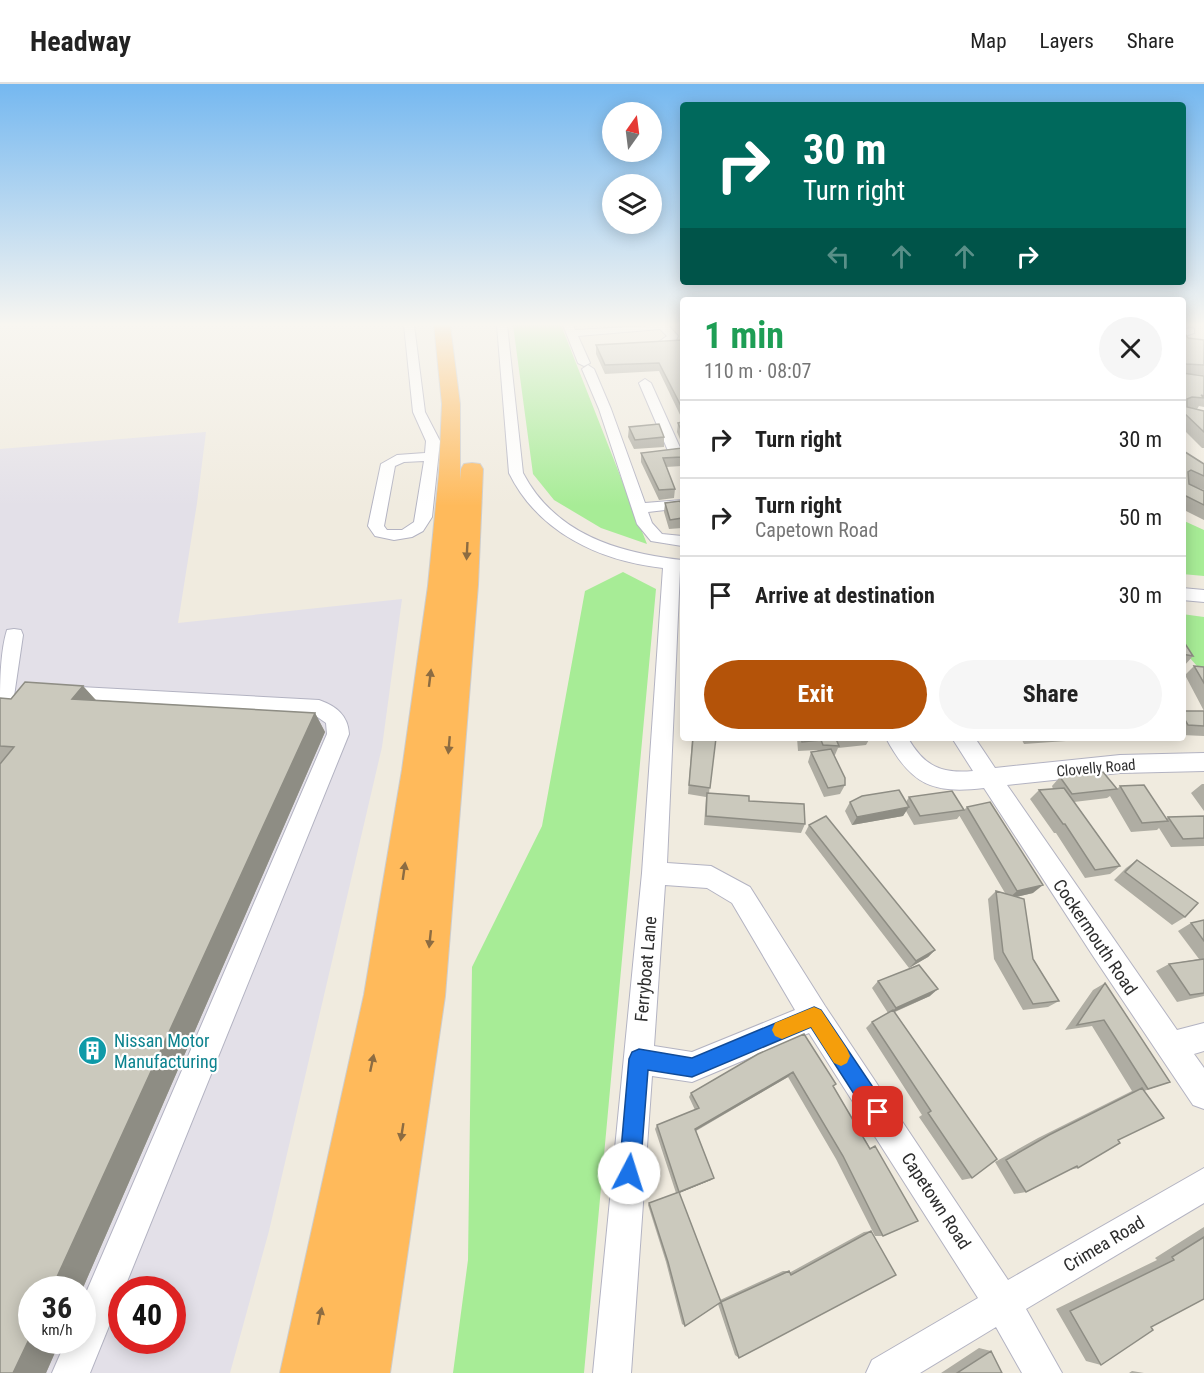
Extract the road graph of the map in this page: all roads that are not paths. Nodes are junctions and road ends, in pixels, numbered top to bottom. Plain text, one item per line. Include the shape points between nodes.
1 (416, 385) edge
2 (450, 385) edge
3 (466, 385) edge
4 (508, 385) edge
5 (595, 385) edge
6 (646, 385) edge
7 (674, 453) edge
8 (431, 456) junction
9 (680, 504) edge
10 (639, 508) junction
11 (679, 557) edge
12 (1186, 594) edge
13 (1204, 596) edge
14 (12, 635) edge
15 (1, 704) edge
16 (898, 741) edge
17 (965, 741) edge
18 (1204, 762) edge
19 (988, 778) junction
20 (654, 873) junction
21 (814, 1016) junction
22 (1204, 1037) edge
23 (1171, 1046) junction
24 (639, 1059) junction
25 (1204, 1095) edge
26 (1204, 1184) edge
27 (1003, 1304) junction
28 (70, 1373) edge
29 (308, 1373) edge
30 (362, 1373) edge
31 (612, 1373) edge
32 (885, 1373) edge
33 (1043, 1373) edge

1 - 8 street via 419,412 433,441
29 -> 2 highway via 386,995 419,770 441,586 450,473
3 -> 30 highway via 473,455 464,597 424,996
4 - 11 street via 516,473 521,489 536,507 579,536 641,561
5 - 10 street via 627,456
6 - 7 street
8 - 8 street via 396,459 386,468 377,531 393,536 419,534
9 - 10 street
10 - 11 street via 645,524
11 - 20 street, Ferryboat Lane
12 - 13 street
14 - 15 street
15 - 28 street via 33,692 319,708 339,723 338,734
16 - 19 street via 906,756 932,778 954,782
17 - 19 street, Cockermouth Road
18 - 19 street, Clovelly Road via 1120,764
19 - 23 street, Cockermouth Road
20 - 21 street, Capetown Road via 711,877 741,895
20 - 24 street, Ferryboat Lane
21 - 24 street via 692,1067
21 - 27 street, Capetown Road
22 - 23 street
23 - 25 street, Cockermouth Road
24 - 31 street, Ferryboat Lane
26 - 27 street, Crimea Road
27 - 32 street, Crimea Road
27 - 33 street, Capetown Road

